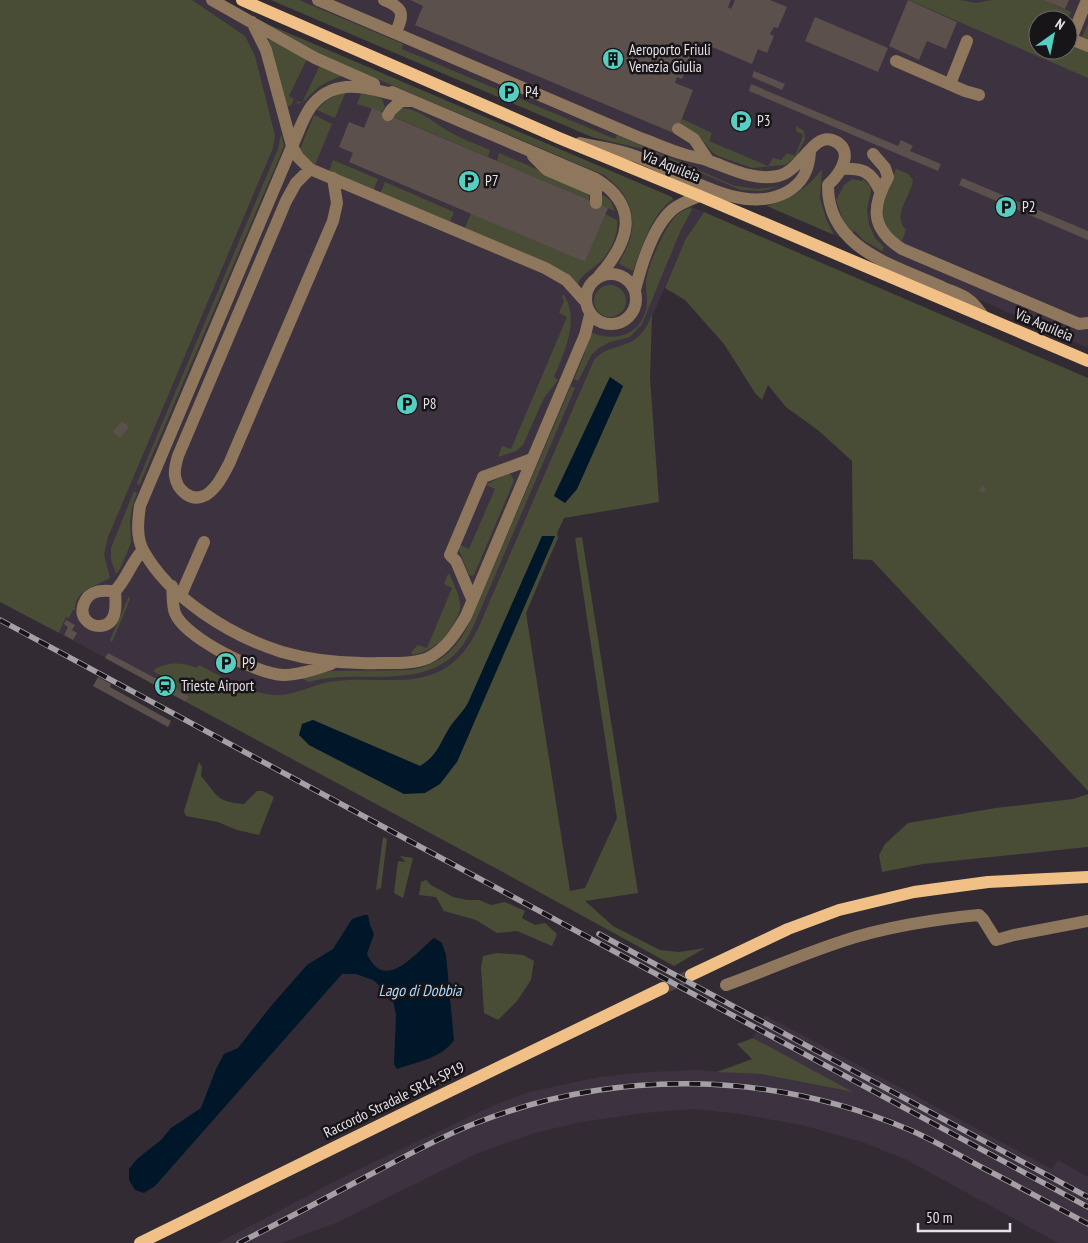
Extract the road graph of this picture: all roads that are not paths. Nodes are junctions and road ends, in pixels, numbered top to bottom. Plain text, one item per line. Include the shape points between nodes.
1 (212, 0) edge
2 (242, 0) edge
3 (250, 0) edge
4 (318, 0) edge
5 (384, 0) edge
6 (1087, 0) edge
7 (282, 17) junction
8 (252, 22) junction
9 (396, 32) junction
10 (967, 41) dead end
11 (1088, 46) edge
12 (896, 61) dead end
13 (950, 84) junction
14 (979, 95) dead end
15 (404, 98) junction
16 (388, 115) dead end
17 (678, 129) dead end
18 (559, 138) junction
19 (292, 146) junction
20 (810, 149) junction
21 (530, 152) junction
22 (873, 154) dead end
23 (708, 160) junction
24 (310, 169) junction
25 (842, 169) junction
26 (333, 178) junction
27 (880, 191) junction
28 (700, 196) junction
29 (596, 203) dead end
30 (599, 276) junction
31 (635, 290) junction
32 (585, 301) junction
33 (590, 315) junction
34 (984, 317) junction
35 (1088, 323) edge
36 (1088, 361) edge
37 (532, 459) junction
38 (204, 542) dead end
39 (143, 550) junction
40 (176, 590) junction
41 (115, 591) dead end
42 (472, 599) junction
43 (336, 662) junction
44 (1088, 877) edge
45 (1088, 921) edge
46 (691, 975) tunnel mouth
47 (726, 985) dead end
48 (663, 988) tunnel mouth
49 (140, 1243) edge

1 - 8 lane
2 - 7 main road, Via Aquileia
3 - 7 lane
4 - 9 lane
5 - 9 lane via 401,11 402,18
6 - 11 lane via 1071,39
7 - 18 main road, Via Aquileia
8 - 15 lane via 315,58
8 - 19 lane via 266,50
9 - 23 lane via 640,138
10 - 13 lane
12 - 13 lane
13 - 14 lane
15 - 16 lane
15 - 19 lane via 365,86 330,91 313,104
15 - 21 lane
17 - 23 lane via 694,140
18 - 20 lane via 633,155 722,193 757,200 784,194 796,187 808,169
18 - 28 main road, Via Aquileia
19 - 24 lane
19 - 39 lane via 143,496 138,518
20 - 23 lane via 801,162 781,176 749,176
20 - 25 lane via 824,139 832,139 846,156
21 - 29 lane via 546,170 596,191
21 - 30 lane via 596,180 616,194 622,204 626,230 611,263
22 - 27 lane via 888,177
24 - 26 lane
24 - 26 lane via 296,183 286,201 178,456 175,474 178,487 186,495 201,497 207,494 229,464 333,221 337,194
25 - 27 lane via 857,168 868,173 876,180
25 - 34 lane via 828,185 828,192 836,224 848,238 868,253 968,299
26 - 32 lane via 544,268 566,280
27 - 35 lane via 876,211 881,232 902,250 1079,324
28 - 31 lane via 672,210 664,219
28 - 34 main road, Via Aquileia
30 - 31 lane via 616,274 624,277
30 - 32 lane via 591,282
31 - 33 lane via 635,306 627,319 612,325 603,324
32 - 33 lane
33 - 37 lane via 585,335
34 - 36 main road, Via Aquileia
37 - 42 lane
37 - 42 lane via 483,477 450,555 456,560
38 - 40 lane
39 - 40 lane
39 - 41 lane
40 - 43 lane via 221,624 253,641 295,655
40 - 43 lane via 175,612 182,624 230,656 282,675
42 - 43 lane via 453,637 428,658 404,663
44 - 46 main road via 988,882 914,892 839,910 788,929
45 - 47 lane via 996,940 979,915 928,920 835,944
48 - 49 main road, Raccordo Stradale SR14-SP19

